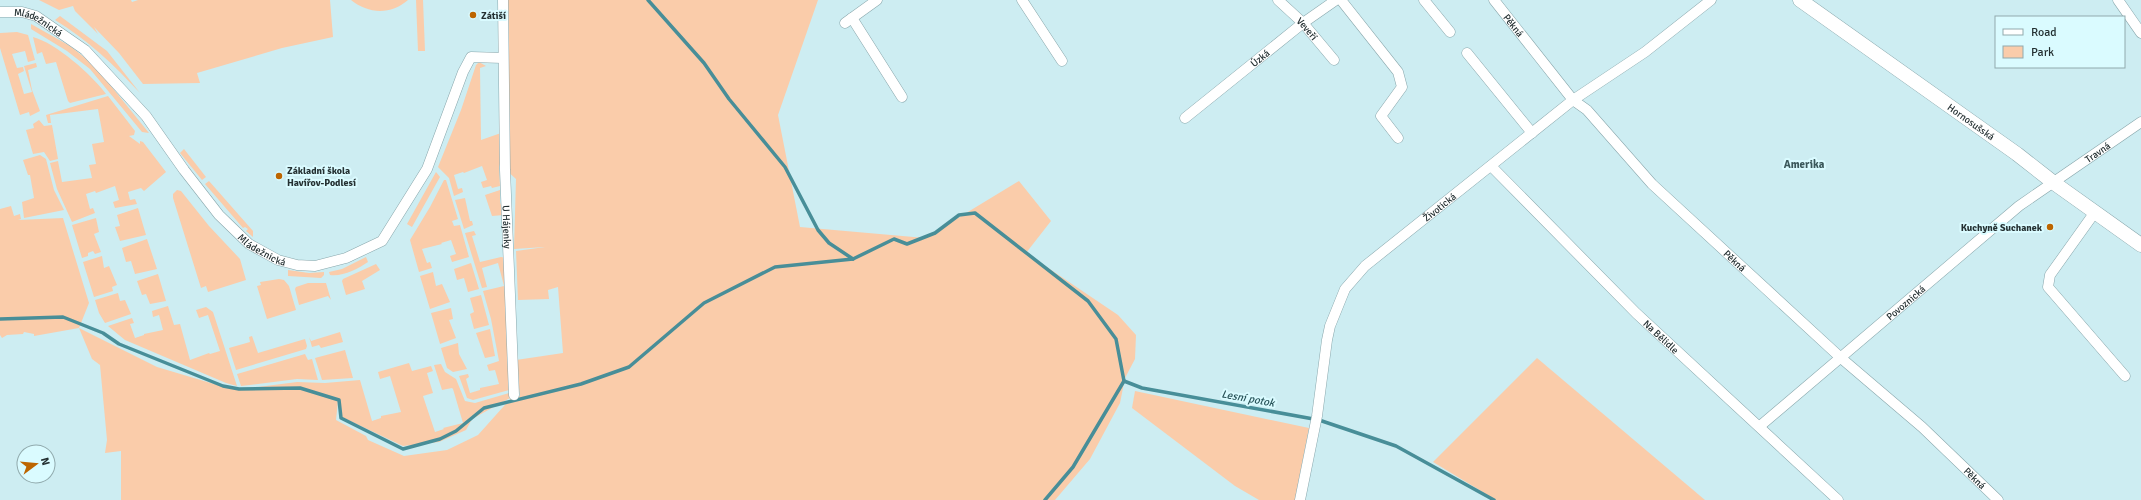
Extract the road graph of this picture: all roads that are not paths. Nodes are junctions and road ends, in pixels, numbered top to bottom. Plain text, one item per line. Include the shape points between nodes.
1 (503, 0) edge
2 (877, 0) edge
3 (1022, 0) edge
4 (1278, 0) edge
5 (1336, 0) edge
6 (1341, 0) edge
7 (1424, 0) edge
8 (1494, 0) edge
9 (1711, 0) edge
10 (1800, 0) edge
11 (2118, 0) edge
12 (0, 12) edge
13 (1303, 23) junction
14 (1450, 32) dead end
15 (2141, 33) edge
16 (1467, 53) dead end
17 (503, 58) junction
18 (1334, 60) dead end
19 (1062, 61) dead end
20 (902, 97) dead end
21 (1573, 100) junction
22 (1185, 118) dead end
23 (2141, 122) edge
24 (1532, 133) junction
25 (1398, 138) dead end
26 (1490, 166) junction
27 (2054, 183) junction
28 (2095, 212) junction
29 (2141, 245) edge
30 (1841, 358) junction
31 (2125, 376) dead end
32 (514, 395) dead end
33 (1760, 426) junction
34 (1300, 500) edge
35 (1838, 500) edge
36 (1998, 500) edge

1 - 17 street, U Hájenky
2 - 20 street via 849,20
3 - 19 street
4 - 13 street, Veveří
5 - 13 street, Úzká
6 - 25 street via 1398,72 1402,87 1381,116
7 - 14 street
8 - 21 street, Pěkná
9 - 21 street, Životická via 1645,52
10 - 27 street, Hornosušská
11 - 15 street
12 - 17 street, Mládežnická via 22,12 36,16 85,50 146,116 219,215 249,244 278,260 297,265 315,266 346,258 382,241 427,169 471,57
13 - 18 street, Veveří
13 - 22 street, Úzká
16 - 24 street
17 - 32 street, U Hájenky
21 - 24 street, Životická
21 - 30 street, Pěkná via 1587,110 1652,184
23 - 27 street, Travná
24 - 26 street, Životická
26 - 33 street, Na Bělidle via 1636,313
26 - 34 street, Životická via 1365,266 1345,289 1327,340 1317,416
27 - 28 street, Hornosušská
27 - 30 street, Povoznická via 2019,206
28 - 29 street, Hornosušská
28 - 31 street via 2050,275 2048,287
30 - 33 street, Povoznická
30 - 36 street, Pěkná via 1922,427
33 - 35 street, Na Bělidle

